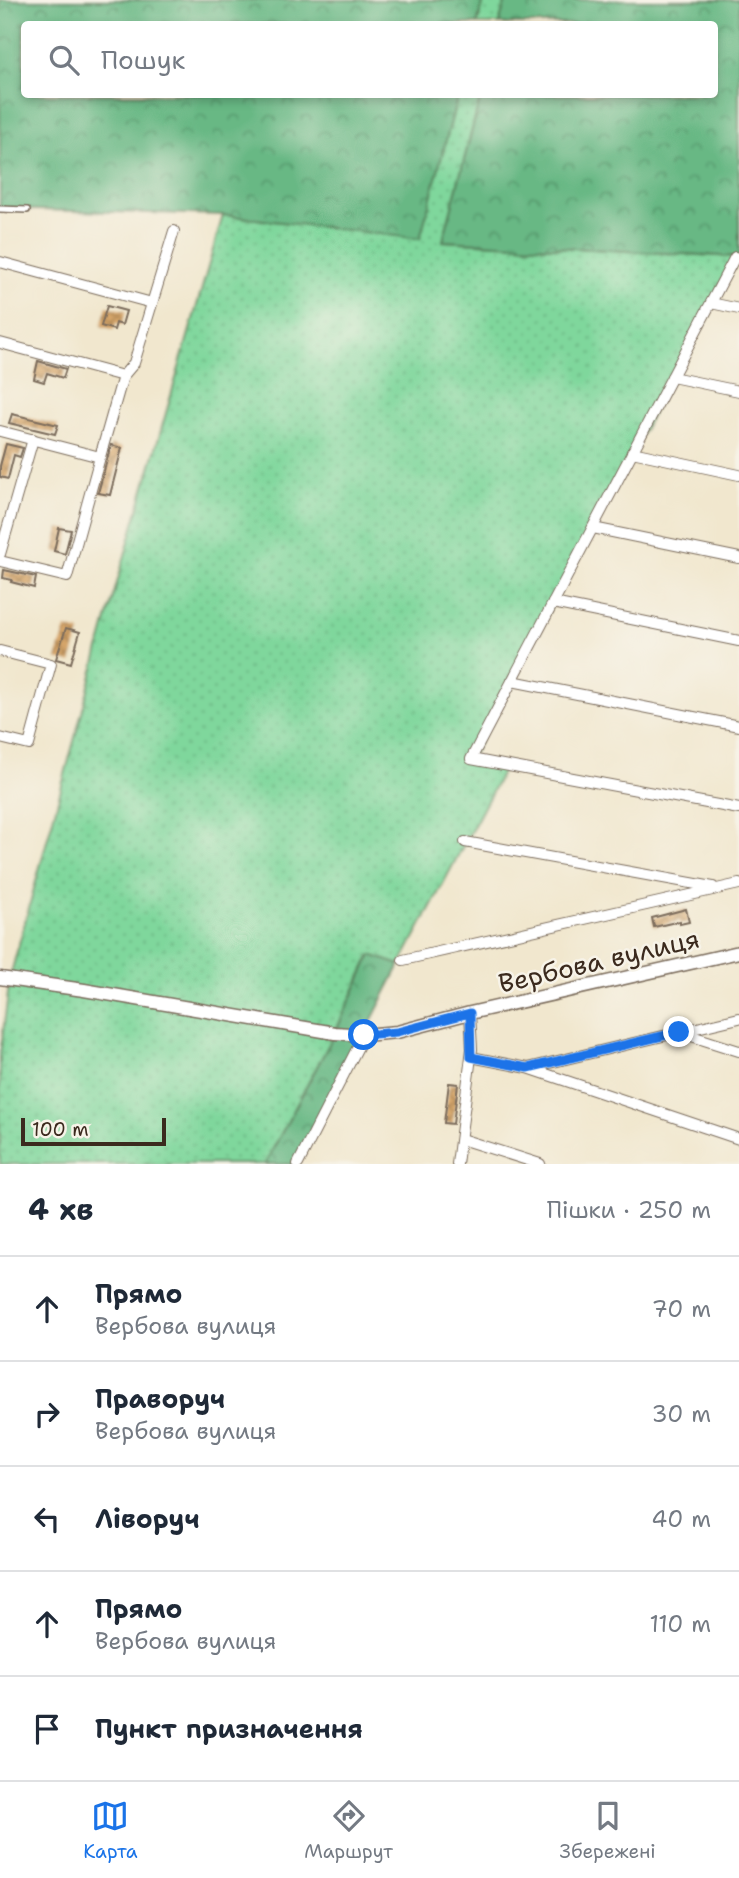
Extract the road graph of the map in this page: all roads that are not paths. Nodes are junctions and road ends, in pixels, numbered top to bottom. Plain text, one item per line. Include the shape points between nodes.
1 (0, 209) edge
2 (27, 210) dead end
3 (174, 231) dead end
4 (735, 257) dead end
5 (0, 262) edge
6 (152, 303) junction
7 (710, 303) junction
8 (739, 309) edge
9 (0, 342) edge
10 (123, 376) junction
11 (672, 377) junction
12 (739, 391) edge
13 (0, 431) edge
14 (33, 439) junction
15 (632, 452) junction
16 (100, 457) junction
17 (739, 474) edge
18 (593, 528) junction
19 (0, 554) edge
20 (739, 558) edge
21 (0, 561) edge
22 (553, 603) junction
23 (739, 641) edge
24 (0, 651) edge
25 (512, 681) junction
26 (739, 726) edge
27 (0, 738) edge
28 (739, 808) edge
29 (466, 842) dead end
30 (739, 884) edge
31 (720, 888) junction
32 (739, 953) edge
33 (403, 960) dead end
34 (0, 978) edge
35 (470, 1013) junction
36 (739, 1018) edge
37 (679, 1032) junction
38 (364, 1035) junction
39 (739, 1051) edge
40 (471, 1057) junction
41 (528, 1068) junction
42 (461, 1139) junction
43 (739, 1139) edge
44 (298, 1164) edge
45 (457, 1164) edge
46 (540, 1164) edge

1 - 2 lane
3 - 6 street
4 - 7 street
5 - 6 street
6 - 10 street via 134,363
7 - 8 street
7 - 11 street
9 - 10 street
10 - 16 street
11 - 12 street
11 - 15 street
13 - 14 street
14 - 16 street
14 - 19 street
15 - 17 street
15 - 18 street
16 - 21 street via 67,578
18 - 20 street
18 - 22 street
22 - 23 street
22 - 25 street
24 - 27 street via 51,664 29,745
25 - 26 street
25 - 28 street via 471,759
29 - 31 street
30 - 31 street
31 - 33 street
32 - 35 street, Вербова вулиця
34 - 38 street, Вербова вулиця
35 - 38 street, Вербова вулиця via 397,1032
35 - 40 street, Вербова вулиця
36 - 37 street
37 - 39 street
37 - 41 street
38 - 44 street
40 - 41 street
40 - 42 street, Вербова вулиця
41 - 43 street
42 - 45 street, Вербова вулиця
42 - 46 street

